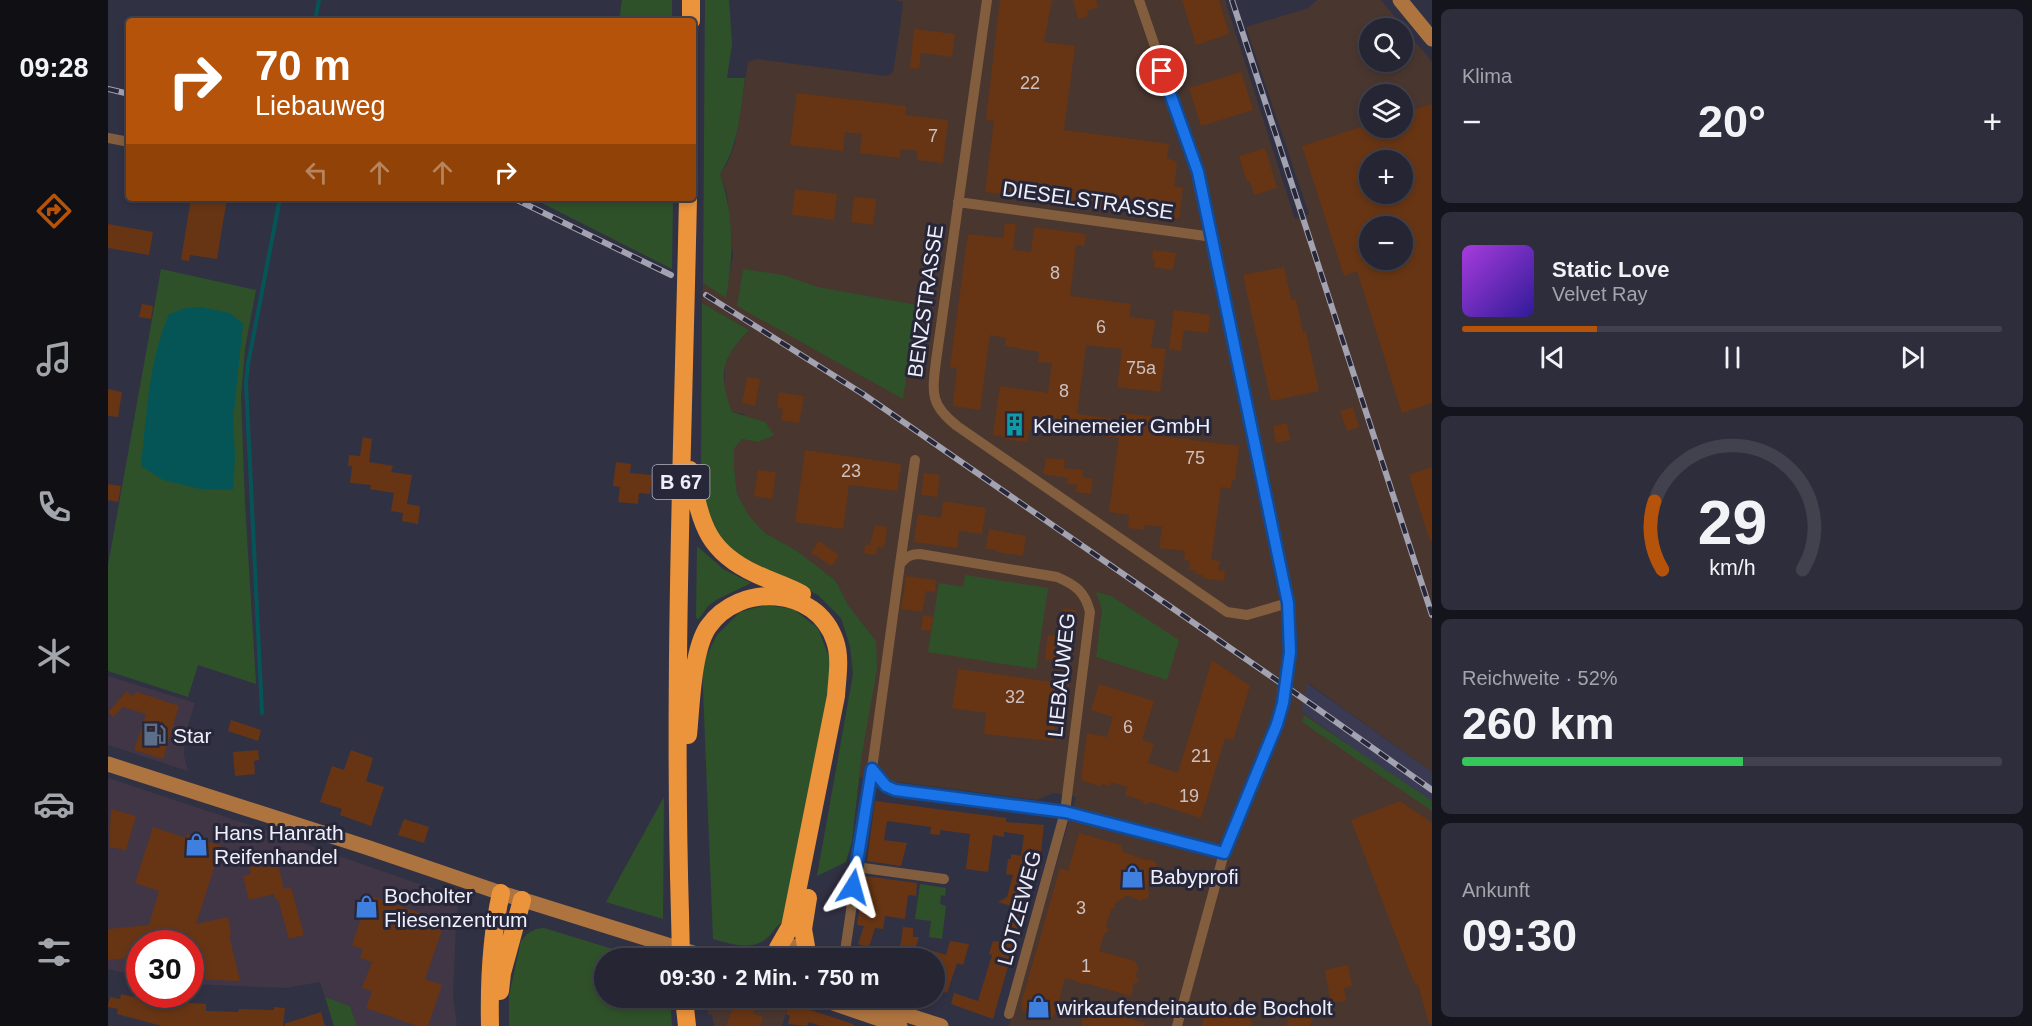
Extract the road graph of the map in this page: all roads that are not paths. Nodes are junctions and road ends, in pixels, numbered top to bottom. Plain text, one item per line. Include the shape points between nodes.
1 (691, 0) edge
2 (987, 0) edge
3 (1139, 0) edge
4 (1400, 0) edge
5 (691, 18) edge
6 (1432, 39) edge
7 (108, 138) edge
8 (126, 141) edge
9 (688, 201) edge
10 (958, 202) junction
11 (1213, 237) junction
12 (685, 323) junction
13 (915, 460) dead end
14 (690, 470) junction
15 (900, 564) junction
16 (1288, 603) junction
17 (687, 746) junction
18 (108, 764) edge
19 (872, 769) junction
20 (1065, 812) junction
21 (1224, 853) junction
22 (856, 867) junction
23 (944, 879) dead end
24 (501, 893) junction
25 (522, 900) junction
26 (685, 916) junction
27 (677, 948) edge
28 (682, 948) edge
29 (691, 948) edge
30 (776, 948) edge
31 (805, 948) edge
32 (845, 948) edge
33 (678, 1008) edge
34 (685, 1008) edge
35 (696, 1008) edge
36 (847, 1008) edge
37 (886, 1008) edge
38 (1009, 1014) dead end
39 (490, 1026) edge
40 (499, 1026) edge
41 (679, 1026) edge
42 (687, 1026) edge
43 (697, 1026) edge
44 (900, 1026) edge
45 (941, 1026) edge
46 (1178, 1026) edge

1 - 5 highway
2 - 10 street, BENZSTRASSE
3 - 11 street via 1198,172
4 - 6 main road
7 - 8 street
9 - 12 highway, B 67
10 - 11 street, DIESELSTRASSE
10 - 16 street, BENZSTRASSE via 933,387 935,402 943,415 1227,612 1247,615
11 - 16 street
12 - 14 highway, B 67
12 - 26 highway, B 67 via 677,763
13 - 15 street
14 - 17 highway, B 67
14 - 31 highway via 700,515 715,544 735,563 801,593 824,610 838,628 846,653 845,700 804,915
15 - 19 street
15 - 20 street, LIEBAUWEG via 905,557 920,554 1057,578 1082,591 1090,612
16 - 21 street via 1290,665 1283,703
17 - 26 highway, B 67
17 - 30 highway via 697,655 707,628 719,614 747,598 764,595 794,600 821,618 835,641 836,696 790,927
18 - 24 main road
19 - 20 street via 886,786 895,790
19 - 22 street
20 - 21 street
20 - 38 street, LOTZEWEG
21 - 46 street
22 - 23 street
22 - 32 street
24 - 25 main road
24 - 39 highway via 492,950
25 - 27 main road
25 - 40 highway via 502,973
26 - 28 highway, B 67, bridge
26 - 29 highway, B 67
33 - 41 highway
34 - 42 highway
35 - 43 highway
36 - 44 main road
37 - 45 main road

